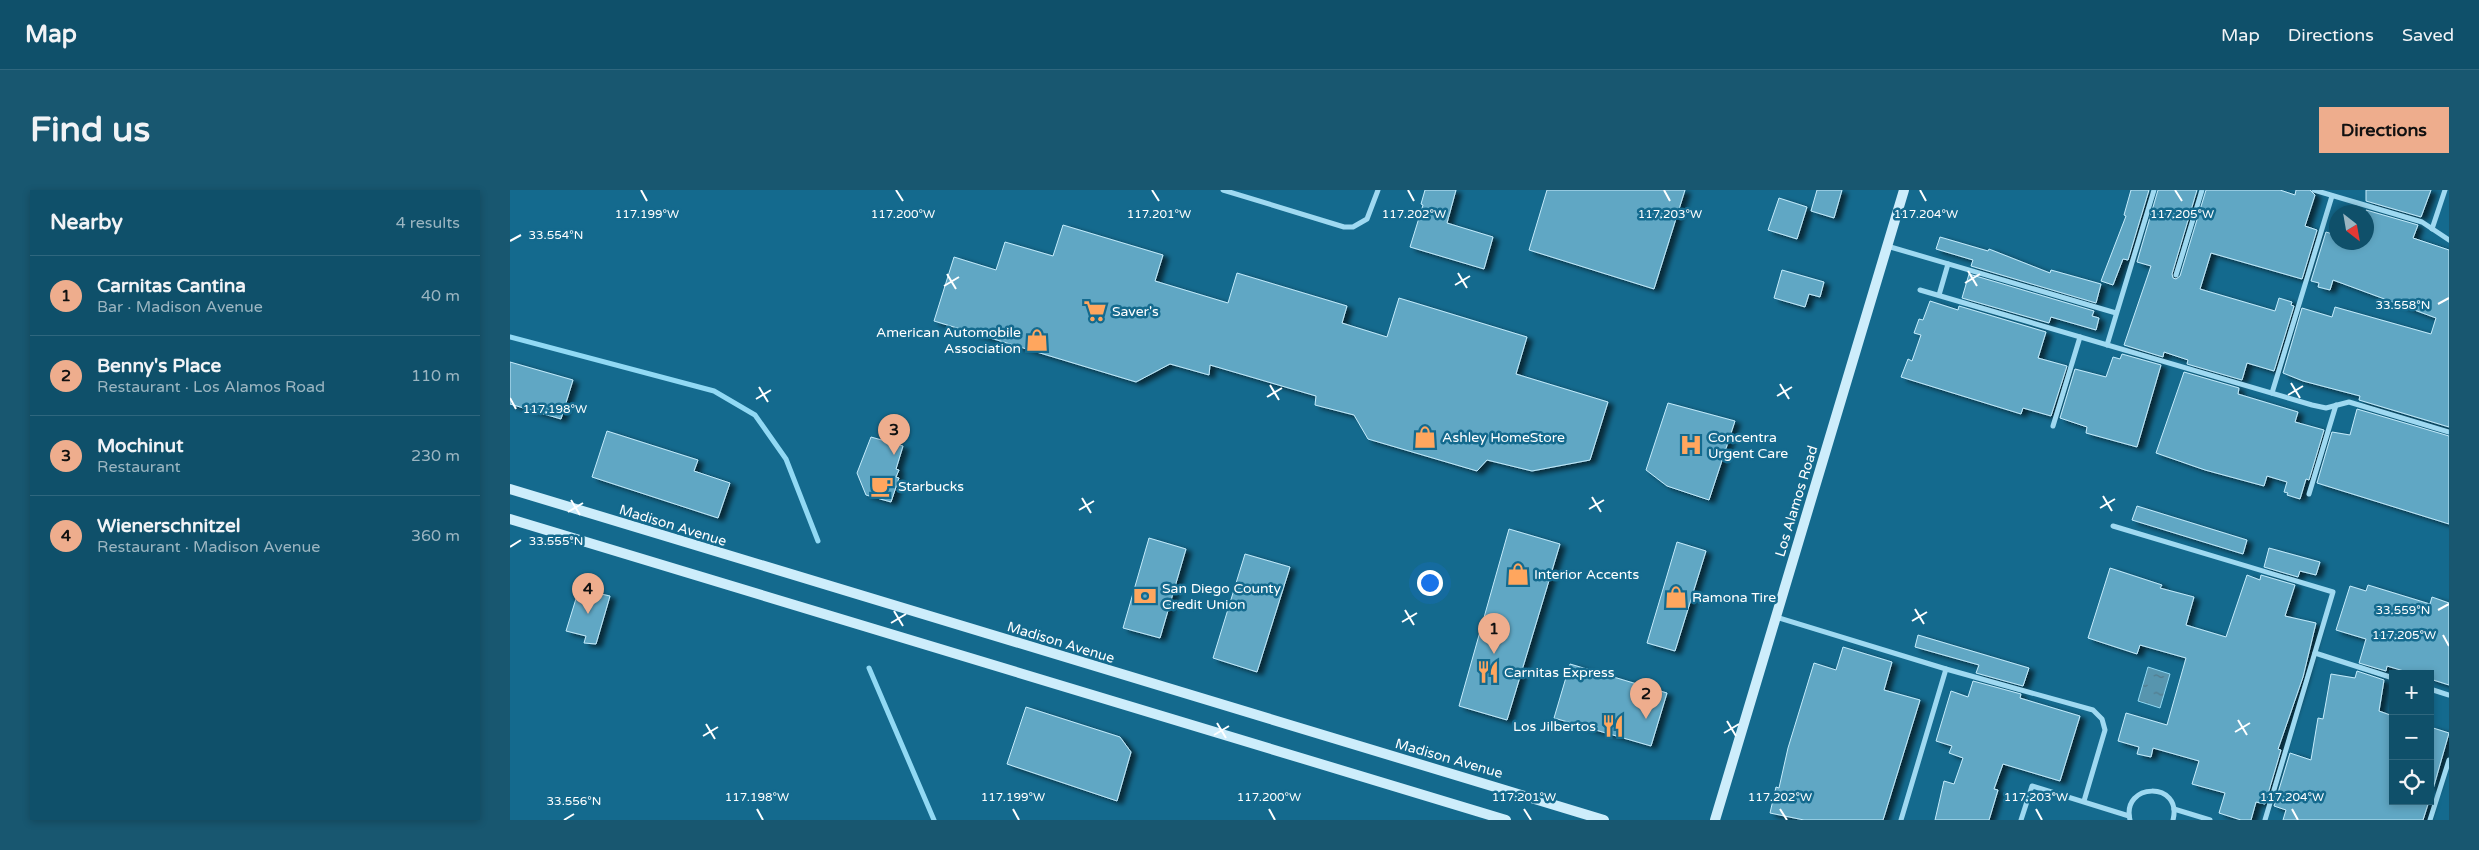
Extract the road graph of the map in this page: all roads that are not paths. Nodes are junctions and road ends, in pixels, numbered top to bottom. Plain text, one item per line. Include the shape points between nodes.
1 (1223, 190) edge
2 (1378, 190) edge
3 (1904, 190) edge
4 (2154, 190) edge
5 (2202, 190) edge
6 (2314, 190) edge
7 (2445, 190) edge
8 (2332, 196) junction
9 (2432, 229) junction
10 (2449, 240) edge
11 (1887, 246) junction
12 (1948, 264) junction
13 (2176, 275) dead end
14 (1920, 290) dead end
15 (1939, 295) junction
16 (2116, 313) junction
17 (2080, 337) junction
18 (2106, 345) junction
19 (2272, 393) junction
20 (2336, 405) junction
21 (2053, 426) dead end
22 (2449, 432) edge
23 (510, 489) edge
24 (2309, 494) dead end
25 (510, 518) edge
26 (2113, 526) dead end
27 (1776, 617) junction
28 (2315, 653) junction
29 (1946, 669) junction
30 (2389, 677) edge
31 (2434, 690) edge
32 (2449, 695) edge
33 (2449, 760) edge
34 (2084, 801) junction
35 (2174, 809) junction
36 (2130, 818) edge
37 (1506, 820) edge
38 (1604, 820) edge
39 (1715, 820) edge
40 (1901, 820) edge
41 (2021, 820) edge
42 (2173, 820) edge
43 (2210, 820) edge
44 (2265, 820) edge
45 (2430, 820) edge

1 - 2 street via 1344,226 1354,226 1367,219
3 - 11 main road, Los Alamos Road
4 - 16 street
5 - 13 street
6 - 8 street
7 - 9 street
8 - 9 street via 2422,222
8 - 19 street
9 - 10 street
11 - 12 street
11 - 27 main road, Los Alamos Road
12 - 15 street
12 - 16 street
14 - 15 street
15 - 17 street
16 - 18 street
17 - 18 street
17 - 21 street
18 - 19 street
19 - 20 street via 2326,408
20 - 22 street via 2349,402
20 - 24 street
23 - 38 main road, Madison Avenue
25 - 37 main road
26 - 28 street via 2334,592
27 - 29 street
27 - 39 main road, Los Alamos Road
28 - 30 street
28 - 44 street
29 - 34 street via 2092,710 2102,719 2106,730
29 - 40 street
31 - 32 street
33 - 45 street
34 - 36 street
34 - 41 street via 2032,786
35 - 36 street via 2162,793 2148,791 2132,802
35 - 42 street
35 - 43 street

